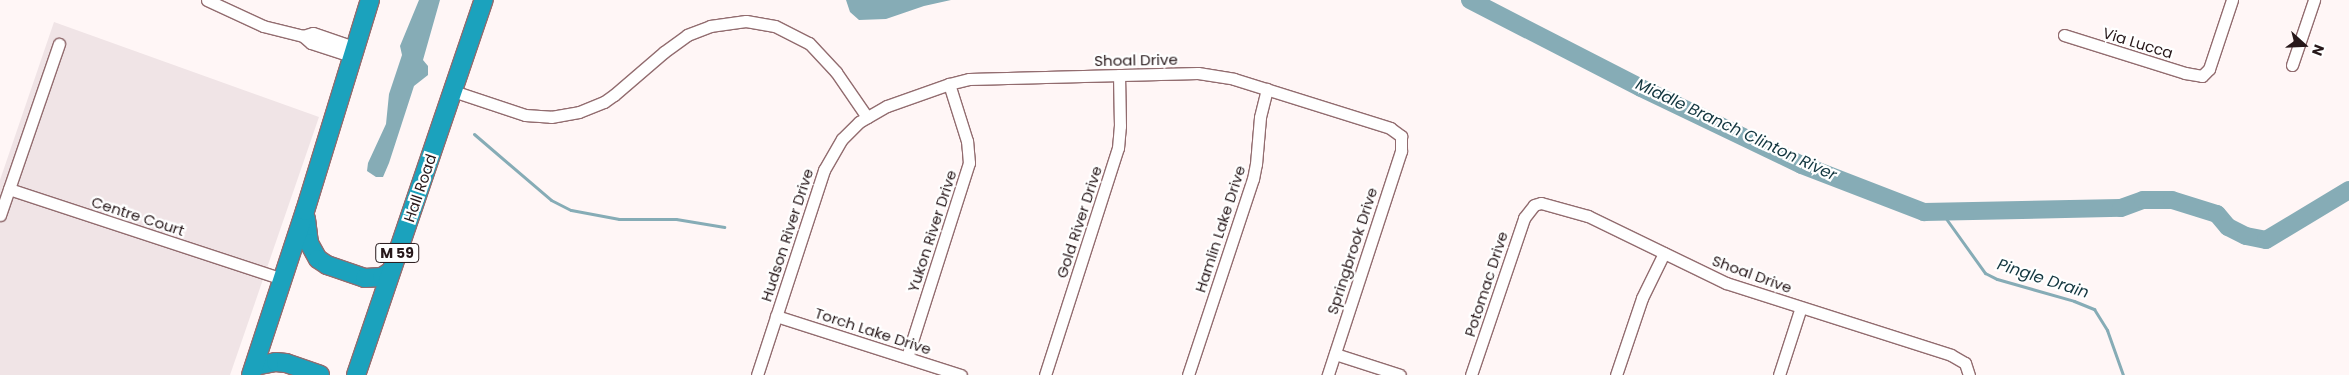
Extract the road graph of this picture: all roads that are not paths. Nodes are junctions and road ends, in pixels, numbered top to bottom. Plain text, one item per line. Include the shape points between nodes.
1 (370, 0) edge
2 (484, 0) edge
3 (2232, 0) edge
4 (2314, 0) edge
5 (213, 2) edge
6 (2064, 36) dead end
7 (60, 44) dead end
8 (353, 52) junction
9 (2292, 64) dead end
10 (1119, 75) junction
11 (949, 84) junction
12 (1267, 89) junction
13 (453, 91) junction
14 (867, 117) junction
15 (1401, 136) joint
16 (9, 189) junction
17 (1534, 205) joint
18 (305, 212) junction
19 (0, 215) edge
20 (1664, 253) junction
21 (391, 271) junction
22 (283, 279) junction
23 (1801, 307) junction
24 (776, 316) junction
25 (1335, 354) junction
26 (907, 357) junction
27 (253, 371) edge
28 (320, 375) edge
29 (356, 375) edge
30 (757, 375) edge
31 (961, 375) edge
32 (1044, 375) edge
33 (1188, 375) edge
34 (1328, 375) edge
35 (1400, 375) edge
36 (1471, 375) edge
37 (1616, 375) edge
38 (1779, 375) edge
39 (1969, 375) edge

1 - 8 highway
2 - 13 highway, Hall Road / M 59
3 - 6 street, Via Lucca via 2209,69 2202,76
4 - 9 street
5 - 8 street via 263,26 303,36 313,33
7 - 16 street
8 - 18 highway
10 - 11 street, Shoal Drive via 978,78
10 - 12 street, Shoal Drive via 1210,74
10 - 32 street, Gold River Drive via 1118,148
11 - 14 street, Shoal Drive via 887,106
11 - 26 street, Yukon River Drive via 967,141 968,162
12 - 15 street, Shoal Drive via 1396,130
12 - 33 street, Hamlin Lake Drive via 1260,117 1253,179
13 - 14 street via 525,115 551,117 579,112 614,95 687,35 710,26 746,22 775,26 809,43 836,72
13 - 21 highway, Hall Road / M 59
14 - 24 street, Hudson River Drive via 842,139 824,170
15 - 25 street, Springbrook Drive via 1401,152
16 - 19 street
16 - 22 street, Centre Court
17 - 20 street, Shoal Drive via 1548,204 1588,216
17 - 36 street, Potomac Drive via 1524,218
18 - 21 highway via 309,243 318,259 365,278 382,277
18 - 22 highway
20 - 23 street, Shoal Drive via 1726,283
20 - 37 street via 1642,298
21 - 29 highway, Hall Road / M 59
22 - 27 highway
23 - 38 street
23 - 39 street, Shoal Drive via 1951,355 1965,363
24 - 26 street, Torch Lake Drive
24 - 30 street, Hudson River Drive
25 - 34 street, Springbrook Drive
25 - 35 street
26 - 31 street, Torch Lake Drive
27 - 28 highway via 276,362

